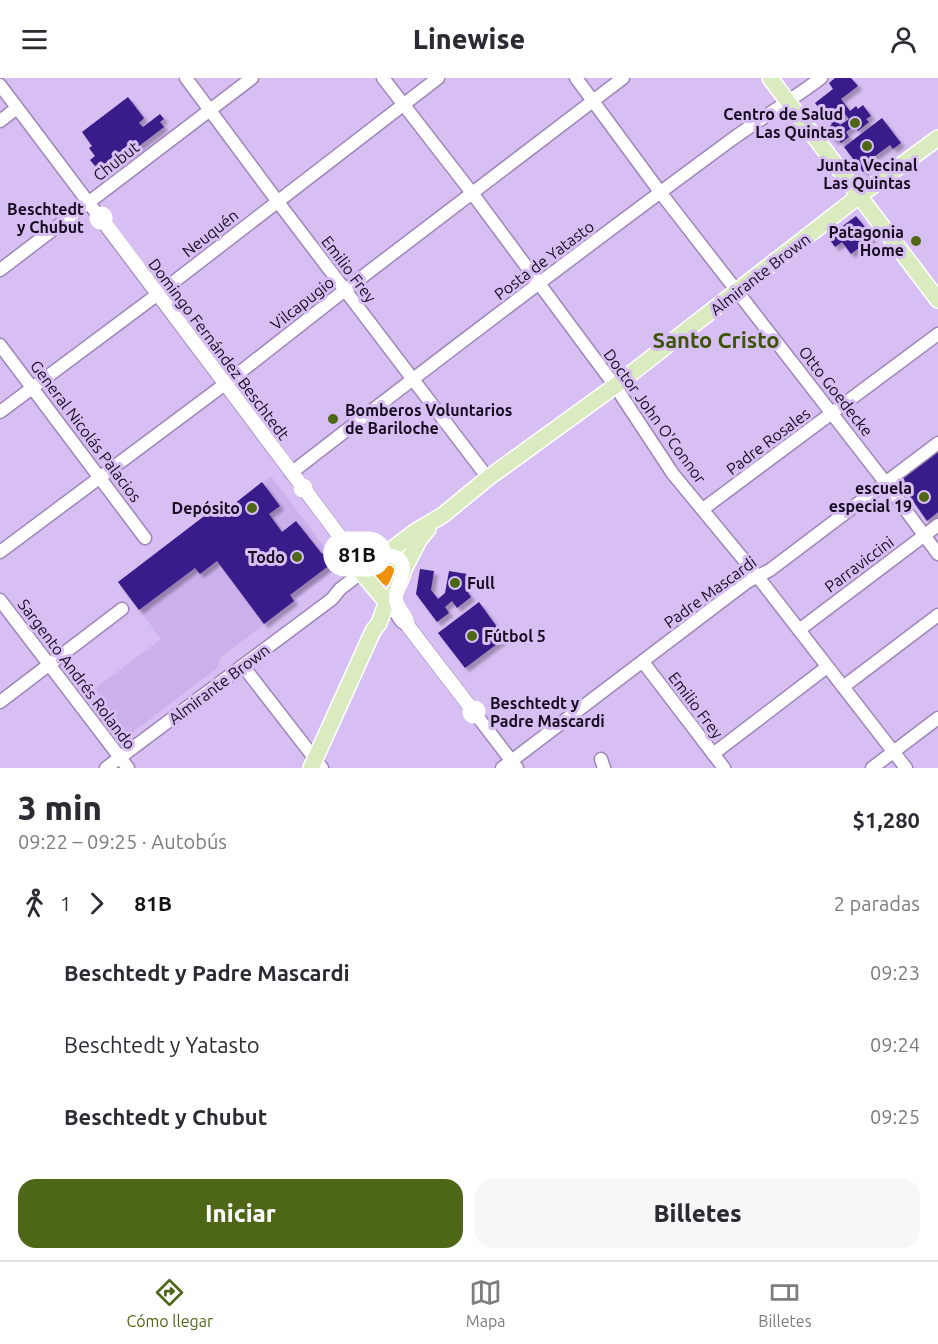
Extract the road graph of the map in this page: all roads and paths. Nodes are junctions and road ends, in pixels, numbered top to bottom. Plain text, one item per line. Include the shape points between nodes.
1 (186, 78) edge
2 (252, 78) edge
3 (382, 78) edge
4 (438, 78) edge
5 (576, 78) edge
6 (623, 78) edge
7 (770, 78) edge
8 (822, 78) edge
9 (0, 85) edge
10 (593, 101) junction
11 (788, 102) junction
12 (403, 105) junction
13 (17, 108) junction
14 (210, 110) junction
15 (0, 121) edge
16 (938, 138) edge
17 (660, 192) junction
18 (472, 193) junction
19 (859, 196) junction
20 (278, 202) junction
21 (89, 203) junction
22 (0, 270) edge
23 (539, 285) junction
24 (345, 290) junction
25 (737, 292) junction
26 (158, 294) junction
27 (937, 297) edge
28 (938, 334) edge
29 (0, 345) edge
30 (412, 379) junction
31 (225, 384) junction
32 (615, 386) junction
33 (32, 388) junction
34 (0, 412) edge
35 (832, 413) junction
36 (938, 443) edge
37 (291, 473) junction
38 (99, 477) junction
39 (488, 478) junction
40 (885, 482) junction
41 (703, 509) junction
42 (439, 518) junction
43 (938, 525) edge
44 (924, 535) junction
45 (145, 538) dead end
46 (0, 552) edge
47 (938, 554) edge
48 (370, 569) junction
49 (404, 571) junction
50 (758, 577) junction
51 (397, 588) junction
52 (0, 600) edge
53 (386, 600) junction
54 (122, 609) dead end
55 (938, 615) edge
56 (408, 626) junction
57 (799, 630) junction
58 (642, 662) junction
59 (49, 664) junction
60 (243, 666) junction
61 (827, 667) junction
62 (843, 687) junction
63 (0, 702) edge
64 (938, 718) edge
65 (894, 752) junction
66 (713, 754) junction
67 (120, 757) junction
68 (316, 765) edge
69 (510, 766) edge
70 (106, 768) edge
71 (128, 768) edge
72 (724, 768) edge
73 (872, 768) edge
74 (906, 768) edge

1 - 14 street, Emilio Frey
2 - 14 street, Chubut
3 - 12 street, Doctor John O'Connor
4 - 12 street, Neuquén
5 - 10 street, Otto Goedecke
6 - 10 street, Vilcapugio
7 - 11 main road
8 - 11 street, Posta de Yatasto
9 - 13 street, Domingo Fernández Beschtedt
10 - 17 street, Otto Goedecke
10 - 18 street, Vilcapugio
11 - 17 street, Posta de Yatasto
11 - 19 main road
12 - 18 street, Doctor John O'Connor
12 - 20 street, Neuquén
13 - 15 street
13 - 21 street, Domingo Fernández Beschtedt
14 - 20 street, Emilio Frey
14 - 21 street, Chubut
16 - 19 main road, Almirante Brown
17 - 23 street, Posta de Yatasto
17 - 25 street, Otto Goedecke
18 - 23 street, Doctor John O'Connor
18 - 24 street, Vilcapugio
19 - 25 main road, Almirante Brown
19 - 27 main road
20 - 24 street, Emilio Frey
20 - 26 street, Neuquén
21 - 22 street, Chubut
21 - 26 street, Domingo Fernández Beschtedt
23 - 30 street, Posta de Yatasto
23 - 32 street, Doctor John O'Connor
24 - 30 street, Emilio Frey
24 - 31 street, Vilcapugio
25 - 32 main road, Almirante Brown
25 - 35 street, Otto Goedecke
26 - 31 street, Domingo Fernández Beschtedt
26 - 33 street, Neuquén
28 - 35 street, Padre Rosales
29 - 33 street, General Nicolás Palacios
30 - 37 street, Posta de Yatasto
30 - 39 street, Emilio Frey
31 - 37 street, Domingo Fernández Beschtedt
31 - 38 street, Vilcapugio
32 - 39 main road, Almirante Brown
32 - 41 street, Doctor John O'Connor via 673,474
33 - 34 street, Neuquén
33 - 38 street, General Nicolás Palacios
35 - 40 street, Otto Goedecke
35 - 41 street, Padre Rosales
36 - 40 street, Padre Mascardi
37 - 48 street, Domingo Fernández Beschtedt via 347,546
38 - 45 street, General Nicolás Palacios
38 - 46 street, Vilcapugio
39 - 42 main road, Almirante Brown
40 - 44 street, Otto Goedecke
40 - 50 street, Padre Mascardi
41 - 50 street, Doctor John O'Connor
42 - 48 main road, Almirante Brown via 416,531
42 - 49 main road, Almirante Brown via 419,540
43 - 44 street, Parraviccini
44 - 47 street, Otto Goedecke
44 - 57 street, Parraviccini
48 - 49 main road via 391,556 399,559
48 - 53 main road
48 - 60 street, Almirante Brown
49 - 51 main road, Almirante Brown
50 - 57 street, Doctor John O'Connor
50 - 58 street, Padre Mascardi
51 - 53 main road, Almirante Brown
51 - 56 street via 397,604
52 - 59 street, Sargento Andrés Rolando
53 - 56 street
53 - 68 main road, Almirante Brown
54 - 59 street
55 - 62 street
56 - 69 street
57 - 61 street, Doctor John O'Connor
58 - 66 street, Emilio Frey
58 - 69 street, Padre Mascardi
59 - 63 street
59 - 67 street, Sargento Andrés Rolando
60 - 67 street, Almirante Brown
60 - 68 street
61 - 62 street, Doctor John O'Connor
61 - 66 street
62 - 65 street, Doctor John O'Connor
64 - 65 street
65 - 73 street
65 - 74 street, Doctor John O'Connor
66 - 72 street, Emilio Frey
67 - 70 street, Almirante Brown
67 - 71 street, Sargento Andrés Rolando

